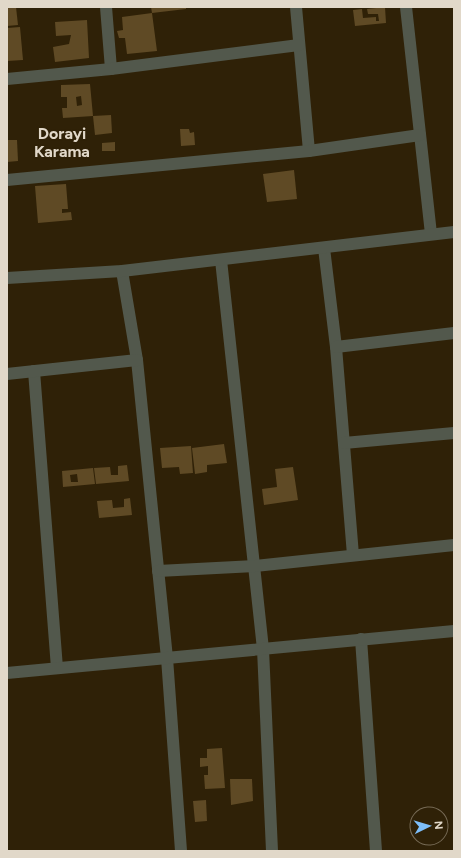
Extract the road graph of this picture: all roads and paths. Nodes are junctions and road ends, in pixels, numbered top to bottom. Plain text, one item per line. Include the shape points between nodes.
1 (106, 7) edge
2 (296, 7) edge
3 (406, 7) edge
4 (300, 45) junction
5 (111, 69) junction
6 (7, 79) edge
7 (420, 135) junction
8 (309, 151) junction
9 (7, 180) edge
10 (454, 232) edge
11 (431, 234) junction
12 (324, 248) junction
13 (221, 260) junction
14 (122, 271) junction
15 (7, 278) edge
16 (454, 333) edge
17 (336, 347) junction
18 (137, 360) junction
19 (34, 371) junction
20 (7, 374) edge
21 (454, 433) edge
22 (344, 443) junction
23 (454, 544) edge
24 (353, 555) junction
25 (255, 566) junction
26 (158, 571) junction
27 (454, 631) edge
28 (361, 640) junction
29 (263, 649) junction
30 (167, 658) junction
31 (57, 668) junction
32 (7, 673) edge
33 (181, 851) edge
34 (272, 851) edge
35 (376, 851) edge

1 - 5 street
2 - 4 street
3 - 7 street
4 - 5 street
4 - 8 street
5 - 6 street
7 - 8 street
7 - 11 street
8 - 9 street
10 - 11 street
11 - 12 street
12 - 13 street
12 - 17 street
13 - 14 street
13 - 25 street
14 - 15 street
14 - 18 street
16 - 17 street
17 - 22 street
18 - 19 street
18 - 26 street
19 - 20 street
19 - 31 street
21 - 22 street
22 - 24 street
23 - 24 street
24 - 25 street
25 - 26 street
25 - 29 street
26 - 30 street
27 - 28 street
28 - 29 street
28 - 35 street
29 - 30 street
29 - 34 street
30 - 31 street
30 - 33 street
31 - 32 street

